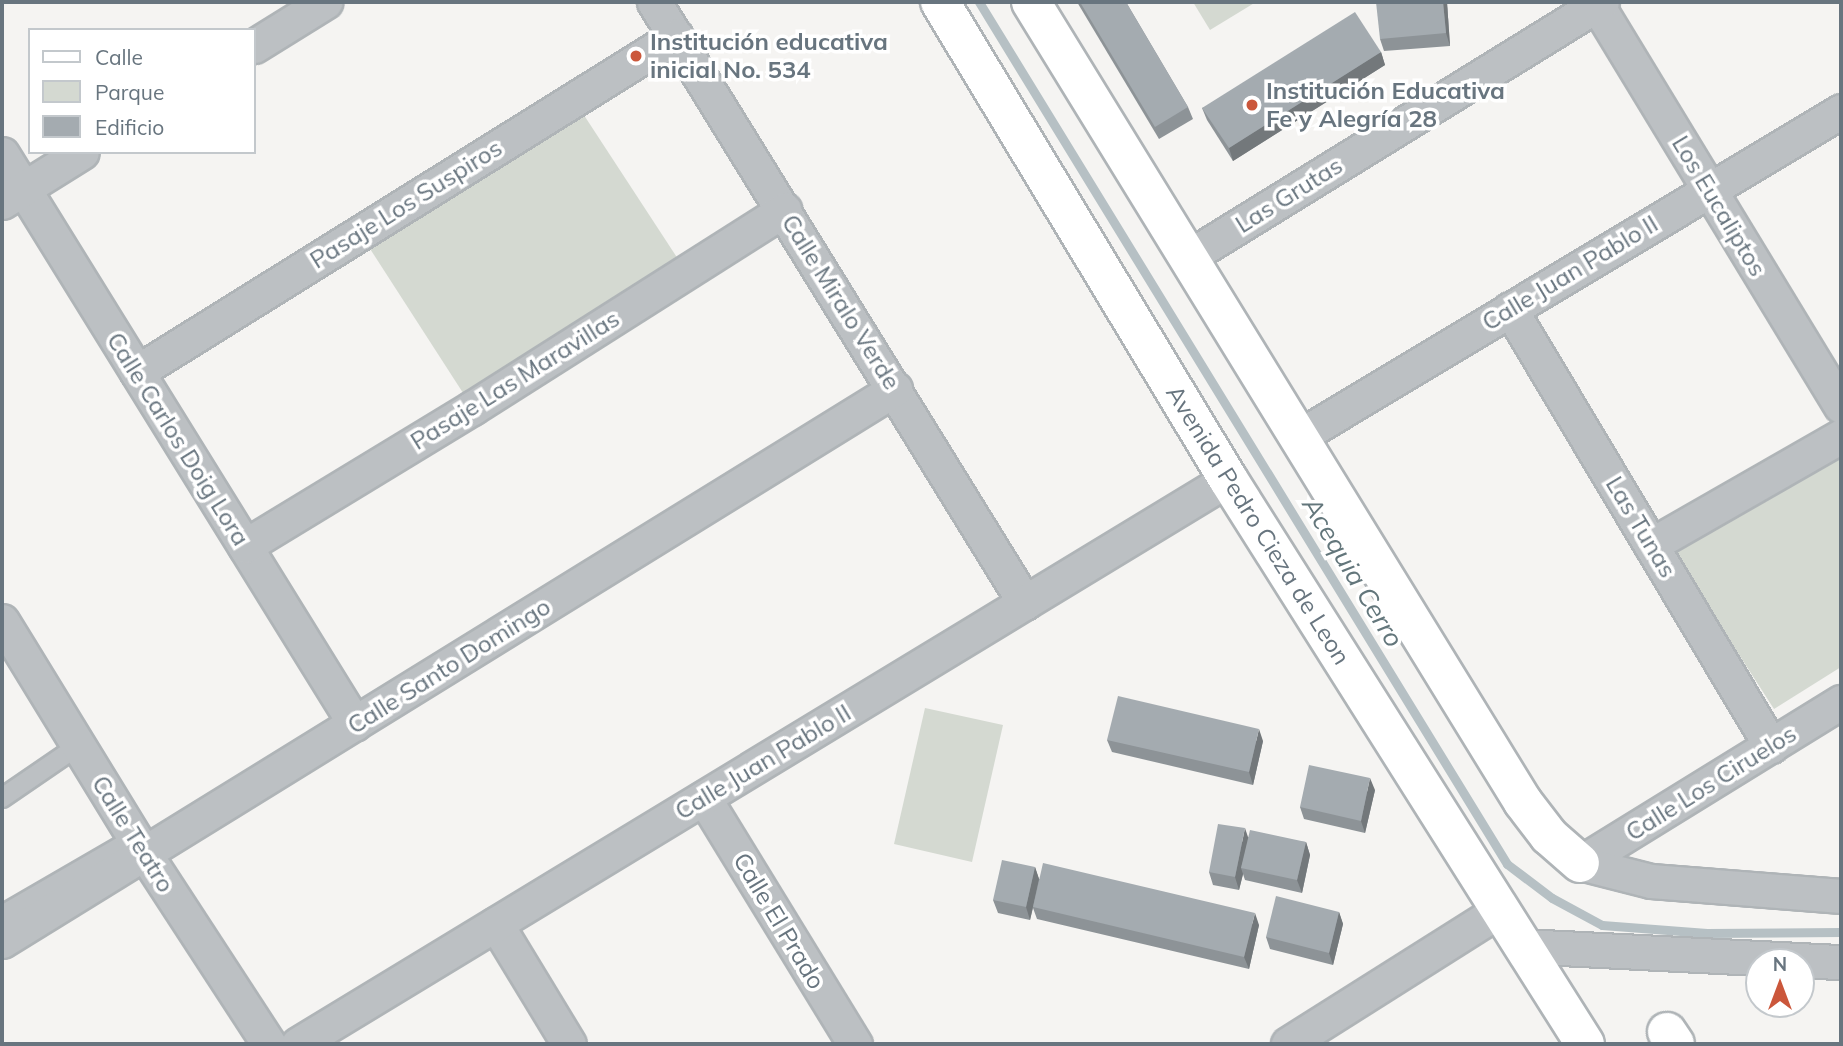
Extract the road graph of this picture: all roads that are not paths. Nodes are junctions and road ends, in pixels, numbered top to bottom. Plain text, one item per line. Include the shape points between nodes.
1 (325, 2) edge
2 (654, 2) edge
3 (940, 2) edge
4 (1031, 2) edge
5 (1600, 3) edge
6 (676, 36) junction
7 (256, 45) edge
8 (1841, 111) edge
9 (2, 154) edge
10 (79, 154) edge
11 (1710, 189) junction
12 (13, 195) edge
13 (783, 210) junction
14 (1190, 256) junction
15 (1510, 309) junction
16 (137, 372) junction
17 (895, 389) junction
18 (1841, 406) edge
19 (1300, 436) junction
20 (1841, 436) edge
21 (1228, 479) junction
22 (1651, 545) junction
23 (245, 546) junction
24 (1025, 603) junction
25 (2, 621) edge
26 (1841, 702) edge
27 (355, 724) junction
28 (78, 746) junction
29 (1771, 746) junction
30 (2, 798) edge
31 (704, 798) junction
32 (140, 846) junction
33 (1580, 863) junction
34 (1841, 896) edge
35 (1498, 911) junction
36 (2, 915) edge
37 (496, 924) junction
38 (2, 941) edge
39 (1522, 946) junction
40 (1841, 962) edge
41 (268, 1044) edge
42 (298, 1044) edge
43 (569, 1044) edge
44 (855, 1044) edge
45 (1288, 1044) edge
46 (1585, 1044) edge

1 - 7 street
2 - 6 street, Calle Miralo Verde
3 - 21 street, Avenida Pedro Cieza de Leon
4 - 14 street
5 - 11 street, Los Eucaliptos
5 - 14 street, Las Grutas
6 - 13 street, Calle Miralo Verde
6 - 16 street, Pasaje Los Suspiros
8 - 11 street, Calle Juan Pablo II
9 - 12 street, Calle Carlos Doig Lora
10 - 12 street
11 - 15 street, Calle Juan Pablo II
11 - 18 street, Los Eucaliptos
12 - 16 street, Calle Carlos Doig Lora
13 - 17 street, Calle Miralo Verde
13 - 23 street, Pasaje Las Maravillas
14 - 19 street
15 - 19 street, Calle Juan Pablo II
15 - 22 street, Las Tunas
16 - 23 street, Calle Carlos Doig Lora
17 - 24 street, Calle Miralo Verde
17 - 27 street, Calle Santo Domingo
19 - 33 street via 1523,802 1549,836
20 - 22 street
21 - 24 street, Calle Juan Pablo II
21 - 35 street, Avenida Pedro Cieza de Leon
22 - 29 street, Las Tunas
23 - 27 street, Calle Carlos Doig Lora
24 - 31 street, Calle Juan Pablo II
25 - 28 street, Calle Teatro
26 - 29 street, Calle Los Ciruelos
27 - 32 street, Calle Santo Domingo
28 - 30 lane
28 - 32 street, Calle Teatro
29 - 33 street, Calle Los Ciruelos
31 - 37 street, Calle Juan Pablo II
31 - 44 street, Calle El Prado
32 - 36 lane
32 - 38 street, Calle Santo Domingo
32 - 41 street, Calle Teatro
33 - 34 street via 1651,881
35 - 39 street, Avenida Pedro Cieza de Leon
35 - 45 street
37 - 42 street, Calle Juan Pablo II
37 - 43 street
39 - 40 street
39 - 46 street, Avenida Pedro Cieza de Leon

